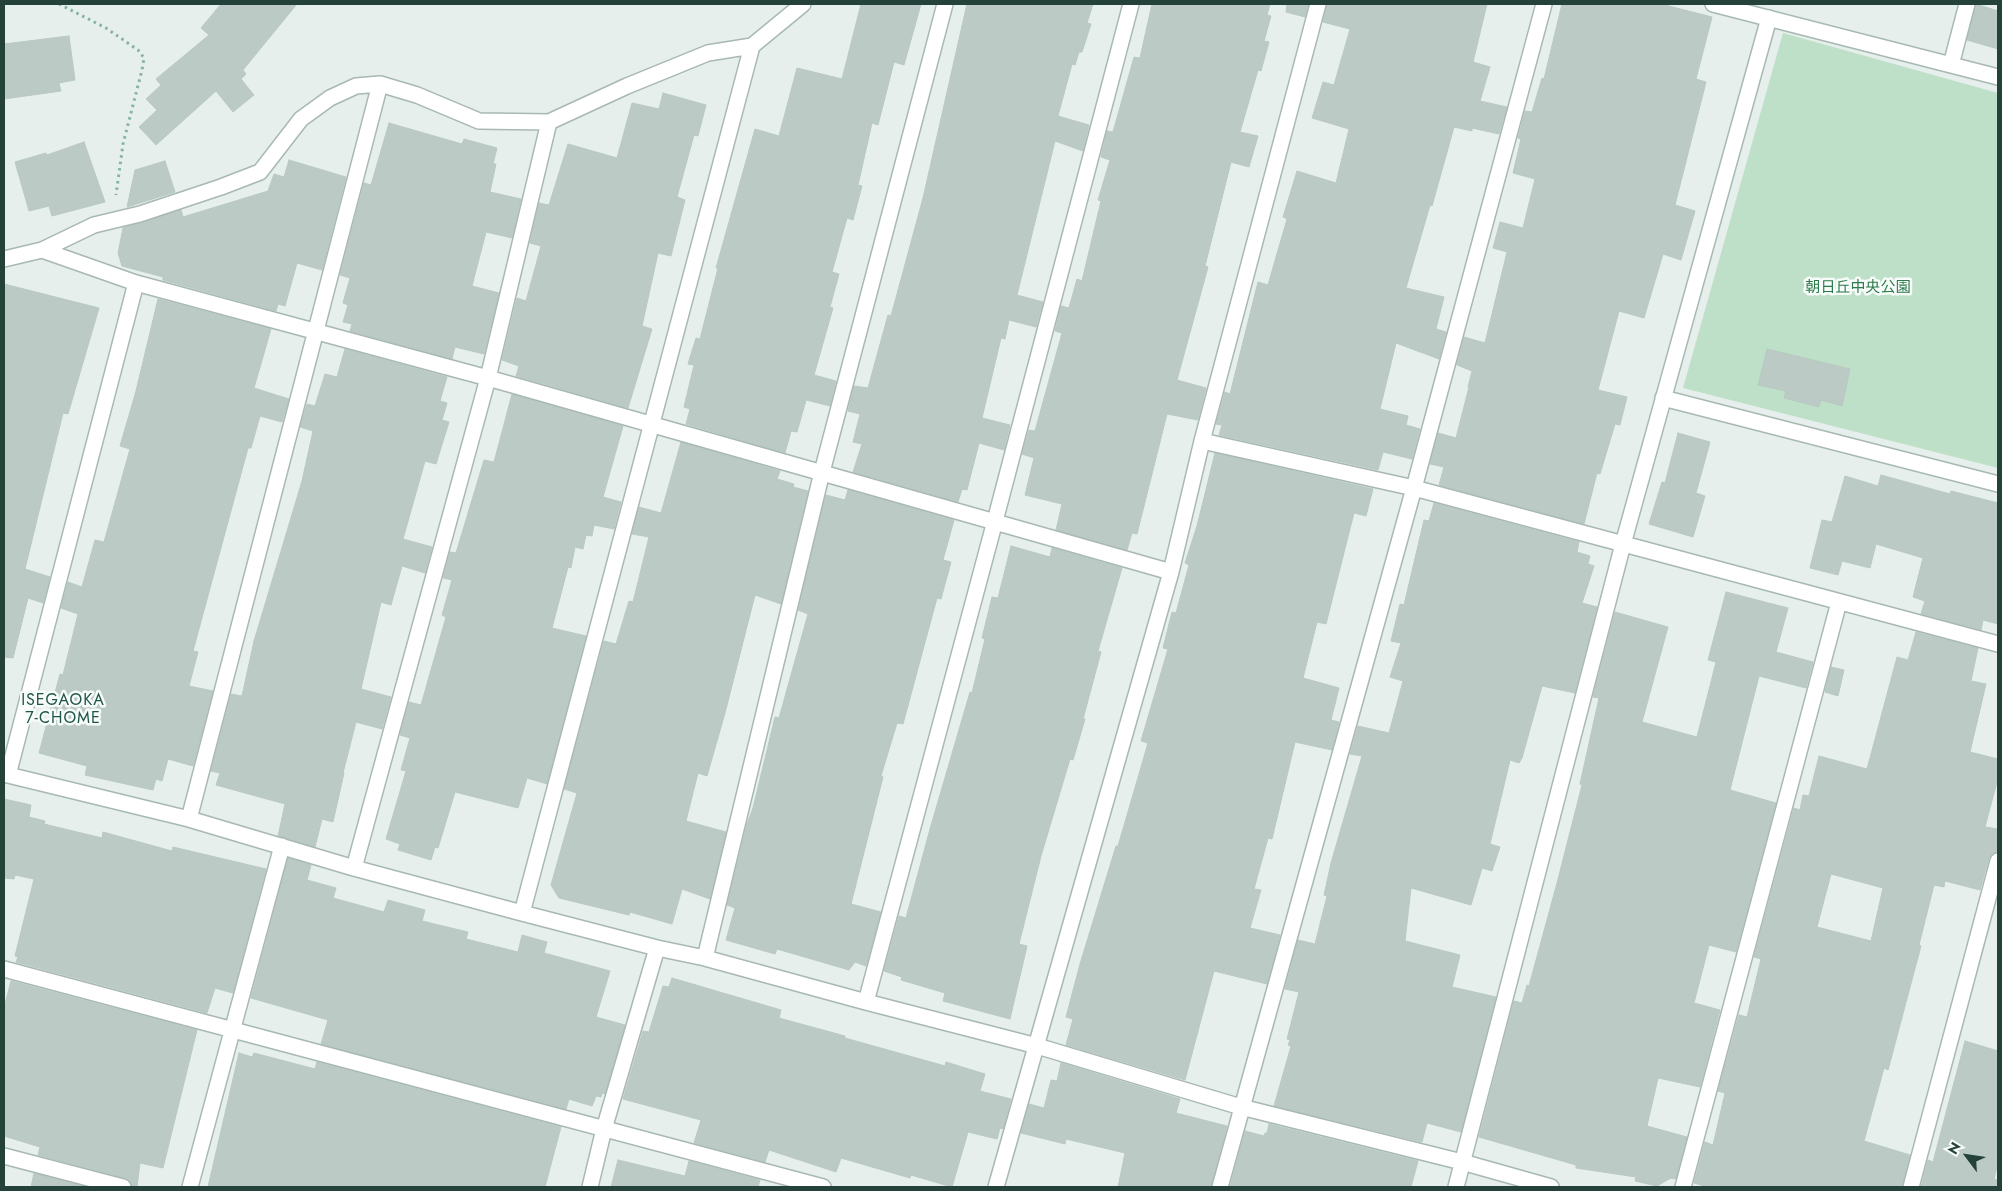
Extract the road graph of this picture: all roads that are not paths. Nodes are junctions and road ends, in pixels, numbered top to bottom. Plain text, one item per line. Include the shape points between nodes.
1 (803, 4) edge
2 (945, 4) edge
3 (1131, 4) edge
4 (1318, 4) edge
5 (1544, 4) edge
6 (1713, 4) edge
7 (1967, 4) edge
8 (1752, 9) edge
9 (1770, 18) junction
10 (752, 46) junction
11 (1951, 65) junction
12 (1998, 77) edge
13 (380, 84) junction
14 (549, 122) junction
15 (42, 250) junction
16 (4, 259) edge
17 (136, 282) junction
18 (316, 332) junction
19 (488, 378) junction
20 (1663, 398) junction
21 (653, 424) junction
22 (1202, 441) junction
23 (822, 472) junction
24 (1998, 484) edge
25 (1414, 488) junction
26 (995, 521) junction
27 (1623, 544) junction
28 (1171, 572) junction
29 (1839, 602) junction
30 (1998, 644) edge
31 (6, 774) edge
32 (189, 819) junction
33 (282, 846) junction
34 (1998, 861) edge
35 (354, 868) junction
36 (522, 913) junction
37 (657, 948) junction
38 (705, 958) junction
39 (4, 969) edge
40 (866, 1002) junction
41 (233, 1029) junction
42 (1036, 1046) junction
43 (1241, 1108) junction
44 (604, 1129) junction
45 (4, 1156) edge
46 (1462, 1162) junction
47 (123, 1187) edge
48 (190, 1187) edge
49 (590, 1187) edge
50 (823, 1187) edge
51 (996, 1187) edge
52 (1220, 1187) edge
53 (1456, 1187) edge
54 (1551, 1187) edge
55 (1683, 1187) edge
56 (1911, 1187) edge

1 - 10 street
2 - 23 street
3 - 26 street
4 - 22 street
5 - 25 street
6 - 8 street
7 - 11 street
8 - 9 street
9 - 11 street
9 - 20 street
10 - 14 street via 708,53
10 - 21 street
11 - 12 street
13 - 14 street via 417,95 479,121
13 - 15 street via 356,86 330,98 301,119 260,172 158,208 94,225
13 - 18 street
14 - 19 street
15 - 16 street
15 - 17 street
17 - 18 street
17 - 31 street
18 - 19 street
18 - 32 street
19 - 21 street
19 - 35 street
20 - 24 street
20 - 27 street
21 - 23 street
21 - 36 street
22 - 25 street
22 - 28 street
23 - 26 street
23 - 38 street
25 - 27 street
25 - 43 street
26 - 28 street
26 - 40 street
27 - 29 street
27 - 46 street
28 - 42 street
29 - 30 street
29 - 55 street
31 - 32 street
32 - 33 street
33 - 35 street
33 - 41 street
34 - 56 street
35 - 36 street
36 - 37 street
37 - 38 street
37 - 44 street
38 - 40 street
39 - 41 street
40 - 42 street
41 - 44 street
41 - 48 street
42 - 43 street
42 - 51 street
43 - 46 street
43 - 52 street
44 - 49 street
44 - 50 street
45 - 47 street
46 - 53 street
46 - 54 street

